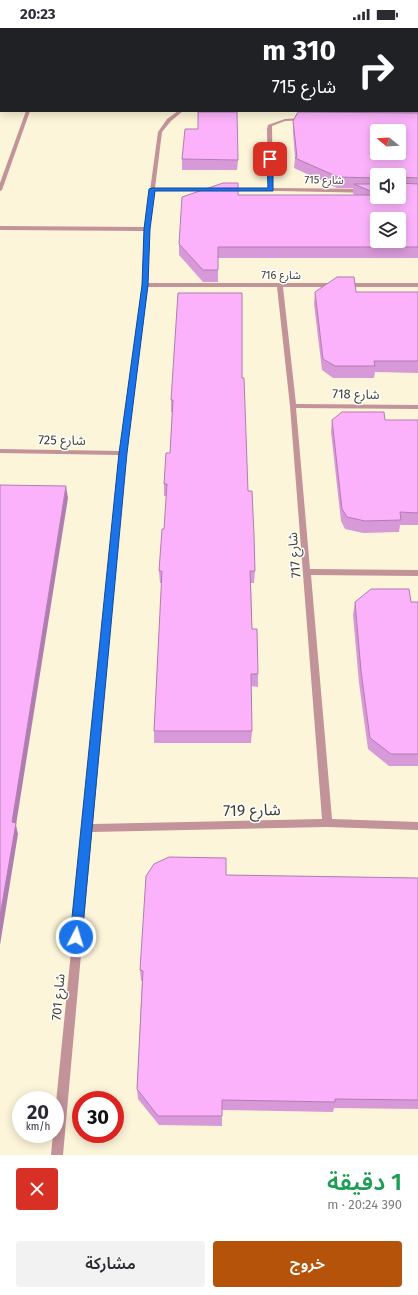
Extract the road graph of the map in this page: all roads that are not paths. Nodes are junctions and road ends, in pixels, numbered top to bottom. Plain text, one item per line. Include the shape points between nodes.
1 (28, 112) edge
2 (180, 112) edge
3 (310, 119) edge
4 (2, 181) edge
5 (152, 189) junction
6 (216, 189) edge
7 (224, 189) edge
8 (271, 189) junction
9 (0, 190) edge
10 (370, 191) edge
11 (0, 228) edge
12 (147, 229) junction
13 (145, 285) junction
14 (418, 285) edge
15 (280, 286) junction
16 (294, 406) junction
17 (418, 407) edge
18 (0, 451) edge
19 (123, 453) junction
20 (307, 572) junction
21 (418, 573) edge
22 (327, 823) junction
23 (418, 826) edge
24 (86, 828) junction
25 (56, 1155) edge

1 - 4 street
2 - 5 street, شارع 701 via 160,132
3 - 8 street via 285,120 270,125
4 - 9 street
5 - 6 street
5 - 12 street, شارع 701
7 - 8 street, شارع 715
8 - 10 street, شارع 715
11 - 12 street
12 - 13 street, شارع 701
13 - 15 street, شارع 716
13 - 19 street, شارع 701
14 - 15 street, شارع 716
15 - 16 street, شارع 717
16 - 17 street, شارع 718
16 - 20 street, شارع 717
18 - 19 street, شارع 725
19 - 24 street, شارع 701
20 - 21 street
20 - 22 street, شارع 717
22 - 23 street, شارع 719
22 - 24 street, شارع 719
24 - 25 street, شارع 701

